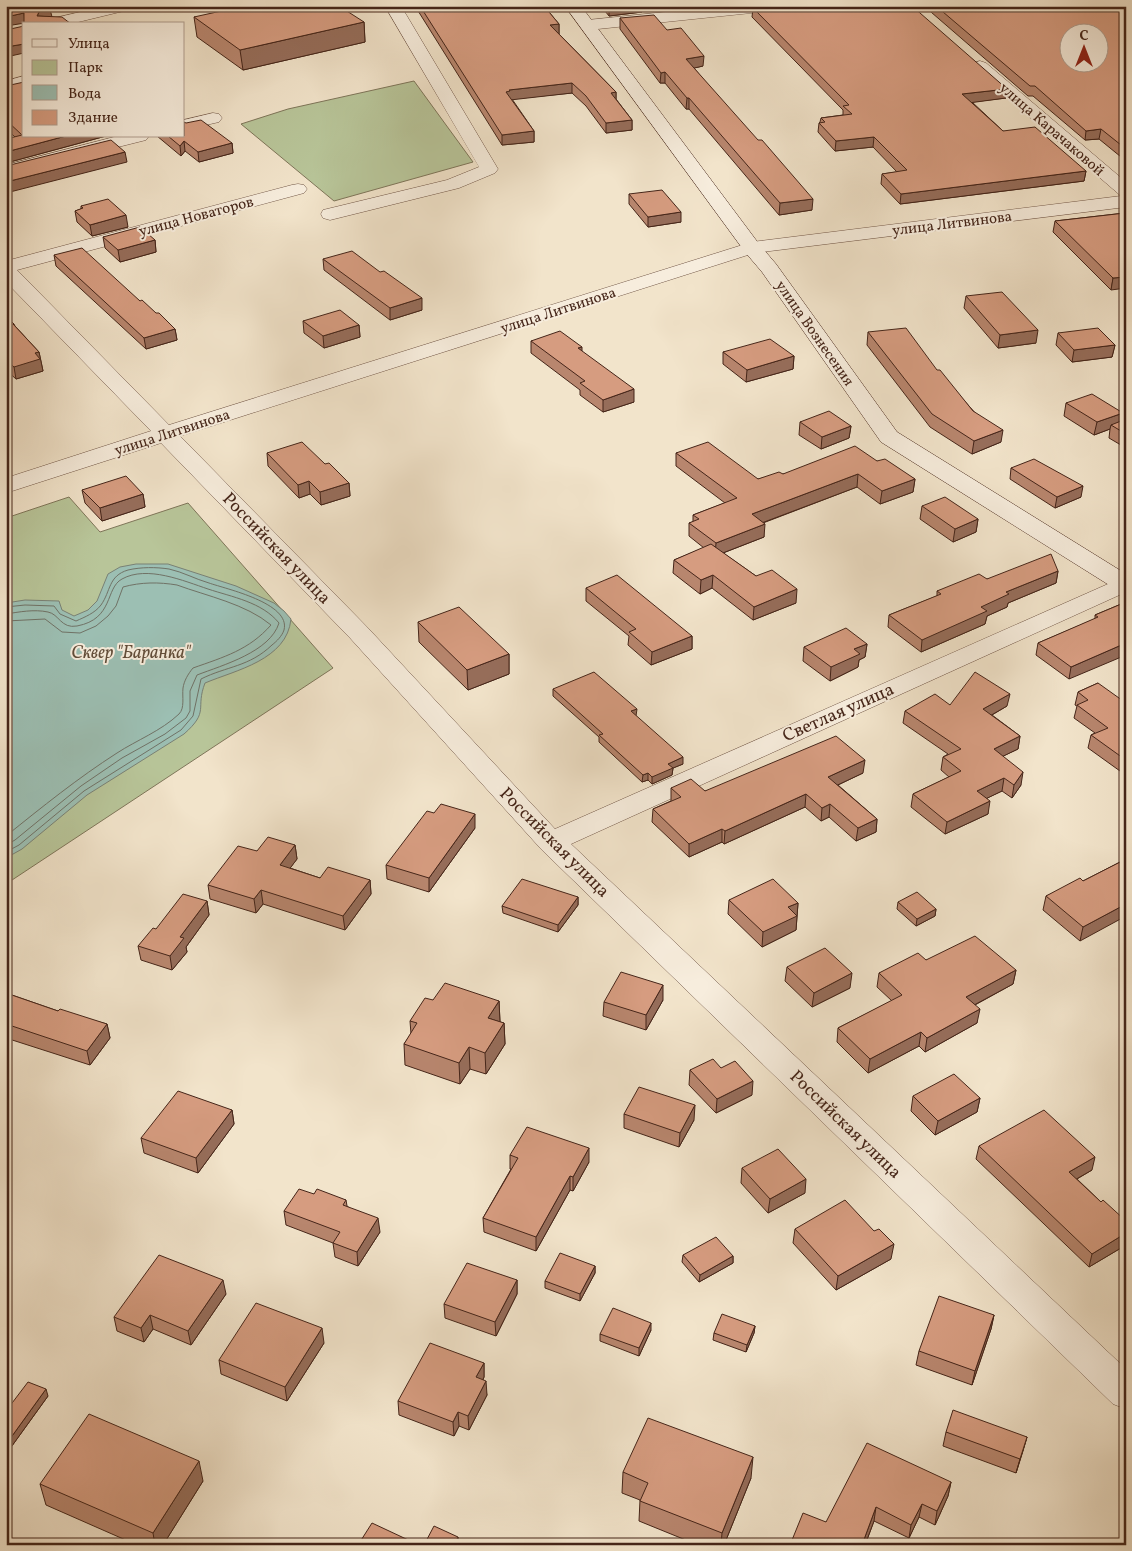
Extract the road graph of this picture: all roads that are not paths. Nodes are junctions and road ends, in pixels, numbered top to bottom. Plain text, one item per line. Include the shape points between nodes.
1 (126, 6) edge
2 (394, 6) edge
3 (573, 6) edge
4 (770, 6) edge
5 (103, 8) edge
6 (55, 22) edge
7 (588, 25) junction
8 (970, 57) edge
9 (22, 82) edge
10 (6, 86) edge
11 (213, 118) dead end
12 (185, 125) edge
13 (132, 138) edge
14 (6, 170) edge
15 (298, 189) dead end
16 (1126, 192) edge
17 (1126, 201) edge
18 (330, 214) dead end
19 (752, 248) junction
20 (6, 268) edge
21 (165, 434) junction
22 (6, 486) edge
23 (1125, 584) edge
24 (551, 842) junction
25 (1126, 1393) edge

1 - 5 street
2 - 18 street via 488,169 453,184
3 - 7 street, улица Вознесения
4 - 7 street
5 - 6 street
7 - 19 street, улица Вознесения
8 - 16 street, улица Карачаковой
9 - 10 street
11 - 12 street
13 - 14 street
15 - 20 street, улица Новаторов
17 - 19 street, улица Литвинова
19 - 21 street, улица Литвинова
19 - 23 street, улица Вознесения via 889,437
20 - 21 street, Российская улица
21 - 22 street, улица Литвинова
21 - 24 street, Российская улица via 358,633
23 - 24 street, Светлая улица
24 - 25 street, Российская улица

